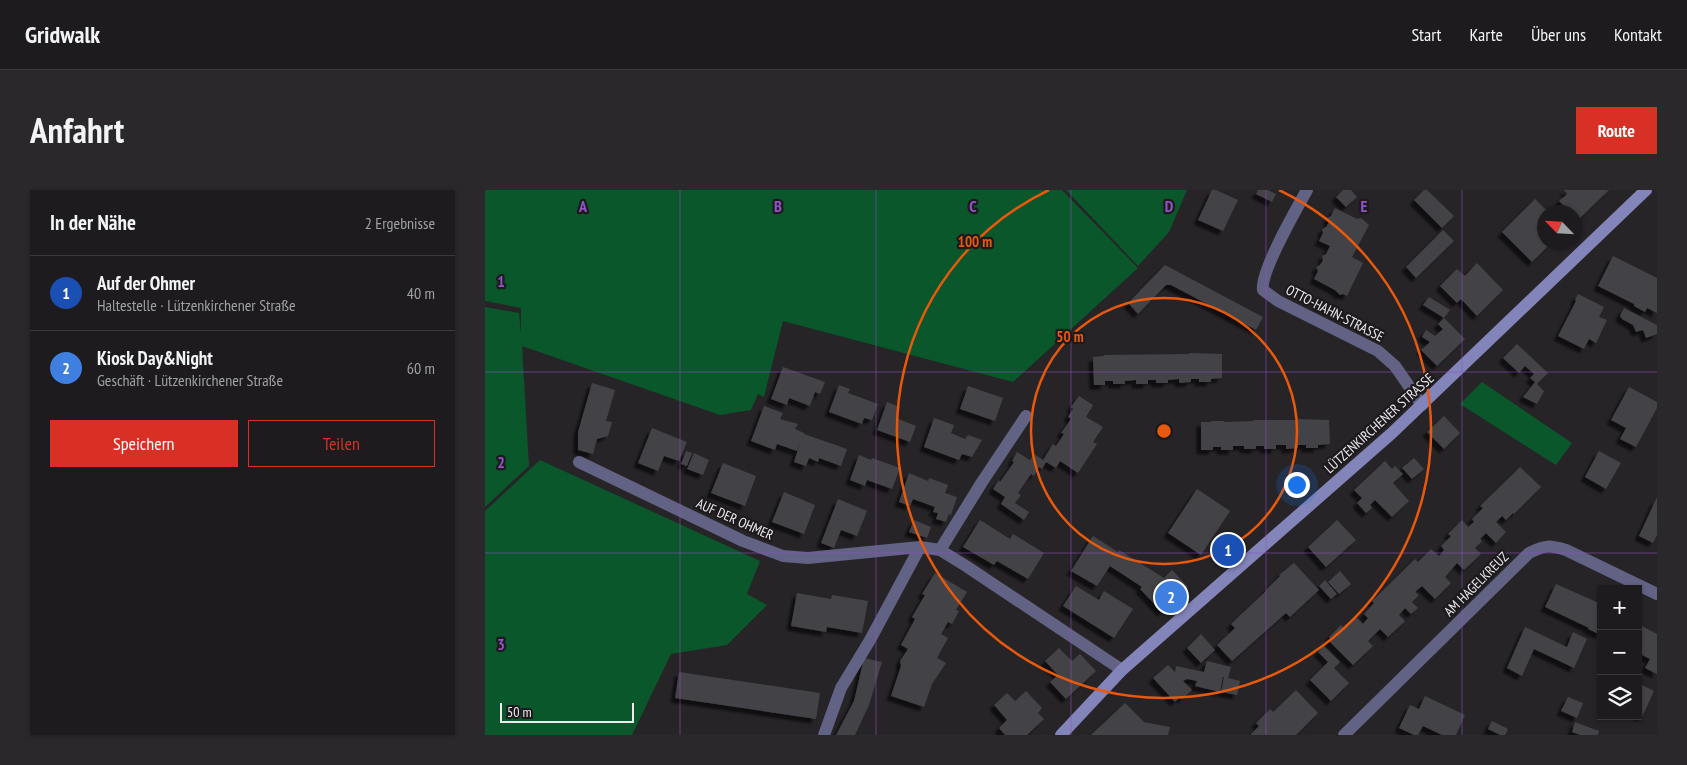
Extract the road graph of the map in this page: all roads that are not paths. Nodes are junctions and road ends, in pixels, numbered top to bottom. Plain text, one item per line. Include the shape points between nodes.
1 (1307, 190) edge
2 (1646, 190) edge
3 (1422, 405) junction
4 (1026, 416) dead end
5 (579, 462) dead end
6 (919, 547) junction
7 (940, 550) junction
8 (1657, 594) edge
9 (1122, 670) junction
10 (824, 735) edge
11 (1061, 735) edge
12 (1344, 735) edge

1 - 3 street, OTTO-HAHN-STRASSE via 1265,274 1263,290 1278,301 1378,351 1395,366
2 - 3 main road, LÜTZENKIRCHENER STRASSE
3 - 9 main road, LÜTZENKIRCHENER STRASSE
4 - 7 street
5 - 6 street, AUF DER OHMER via 743,541 783,556 808,558
6 - 7 street, AUF DER OHMER
6 - 10 street via 841,688
7 - 9 street, AUF DER OHMER
8 - 12 street, AM HAGELKREUZ via 1566,550 1543,546 1529,553
9 - 11 main road, LÜTZENKIRCHENER STRASSE

